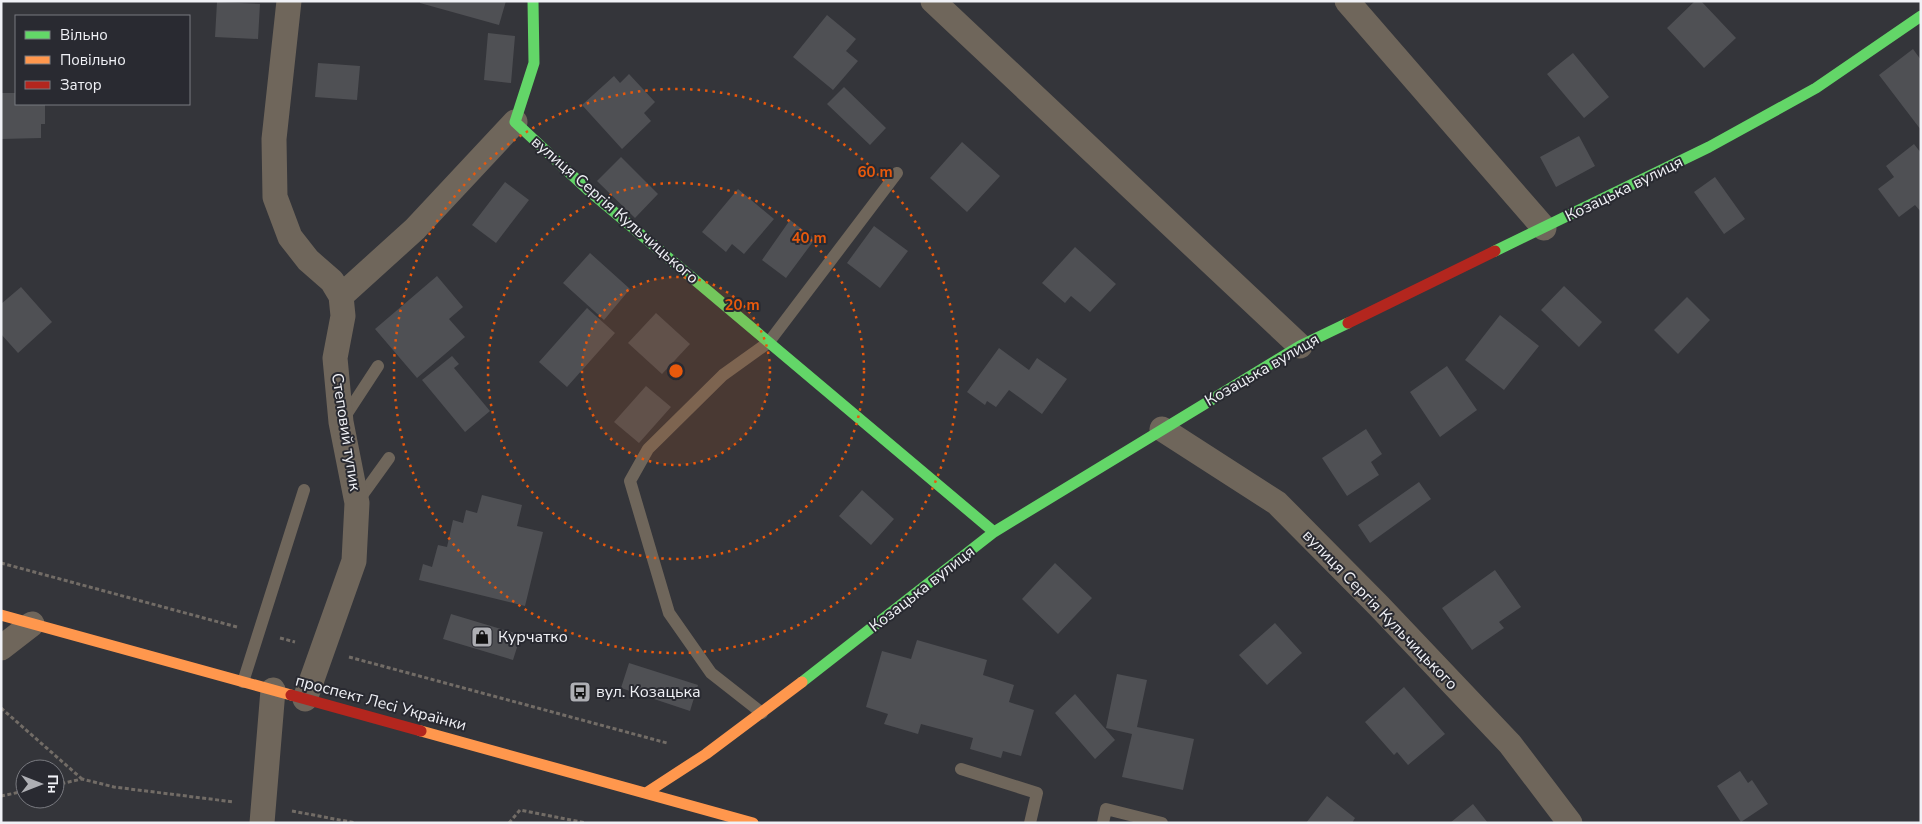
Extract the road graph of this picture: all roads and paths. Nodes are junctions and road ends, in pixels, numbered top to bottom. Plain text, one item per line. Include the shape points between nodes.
1 (289, 1) edge
2 (533, 1) edge
3 (933, 1) edge
4 (1347, 1) edge
5 (1921, 16) edge
6 (516, 122) junction
7 (898, 174) dead end
8 (1544, 228) junction
9 (341, 296) junction
10 (769, 342) junction
11 (1300, 346) junction
12 (378, 366) dead end
13 (341, 422) junction
14 (1162, 429) junction
15 (388, 458) dead end
16 (304, 490) dead end
17 (357, 503) junction
18 (994, 532) junction
19 (1, 563) edge
20 (1, 615) edge
21 (32, 624) junction
22 (259, 632) junction
23 (1, 648) edge
24 (323, 650) junction
25 (243, 682) junction
26 (272, 690) junction
27 (305, 699) junction
28 (1, 708) edge
29 (762, 713) junction
30 (706, 754) junction
31 (961, 769) dead end
32 (82, 779) junction
33 (65, 783) edge
34 (15, 793) edge
35 (646, 793) junction
36 (1, 796) edge
37 (263, 814) edge
38 (356, 823) edge
39 (509, 823) edge
40 (586, 823) edge
41 (753, 823) edge
42 (1030, 823) edge
43 (1103, 823) edge
44 (1162, 823) edge
45 (1570, 823) edge

1 - 9 street via 274,139 275,197 290,237 308,260 332,281
2 - 6 street via 534,63
3 - 11 street
4 - 8 street
5 - 8 street, Козацька вулиця via 1816,88 1709,147
6 - 9 street via 415,229
6 - 10 street, вулиця Сергія Кульчицького via 588,190
7 - 10 lane
8 - 11 street, Козацька вулиця
9 - 13 street, Степовий тупик via 342,316 335,358
10 - 18 street, вулиця Сергія Кульчицького
10 - 29 lane via 723,375 648,449 630,481 669,613 711,673
11 - 14 street, Козацька вулиця
12 - 13 lane
13 - 17 street, Степовий тупик
14 - 18 street, Козацька вулиця
14 - 45 street, вулиця Сергія Кульчицького via 1277,503 1510,744
15 - 17 lane
16 - 22 lane
17 - 24 street, Степовий тупик via 354,561
18 - 29 street, Козацька вулиця
19 - 22 path
20 - 21 street, проспект Лесі Українки
21 - 23 street
21 - 25 street, проспект Лесі Українки
22 - 24 path
22 - 25 lane
24 - 27 street, Степовий тупик
24 - 30 path
25 - 26 street, проспект Лесі Українки
26 - 27 street, проспект Лесі Українки
26 - 37 street
27 - 35 street, проспект Лесі Українки
28 - 32 path
29 - 30 street, Козацька вулиця
30 - 35 street, Козацька вулиця
31 - 42 lane via 1037,792
32 - 33 path
32 - 37 path
34 - 36 path
35 - 41 street, проспект Лесі Українки
37 - 38 path
39 - 40 path via 520,810
43 - 44 lane via 1106,809

